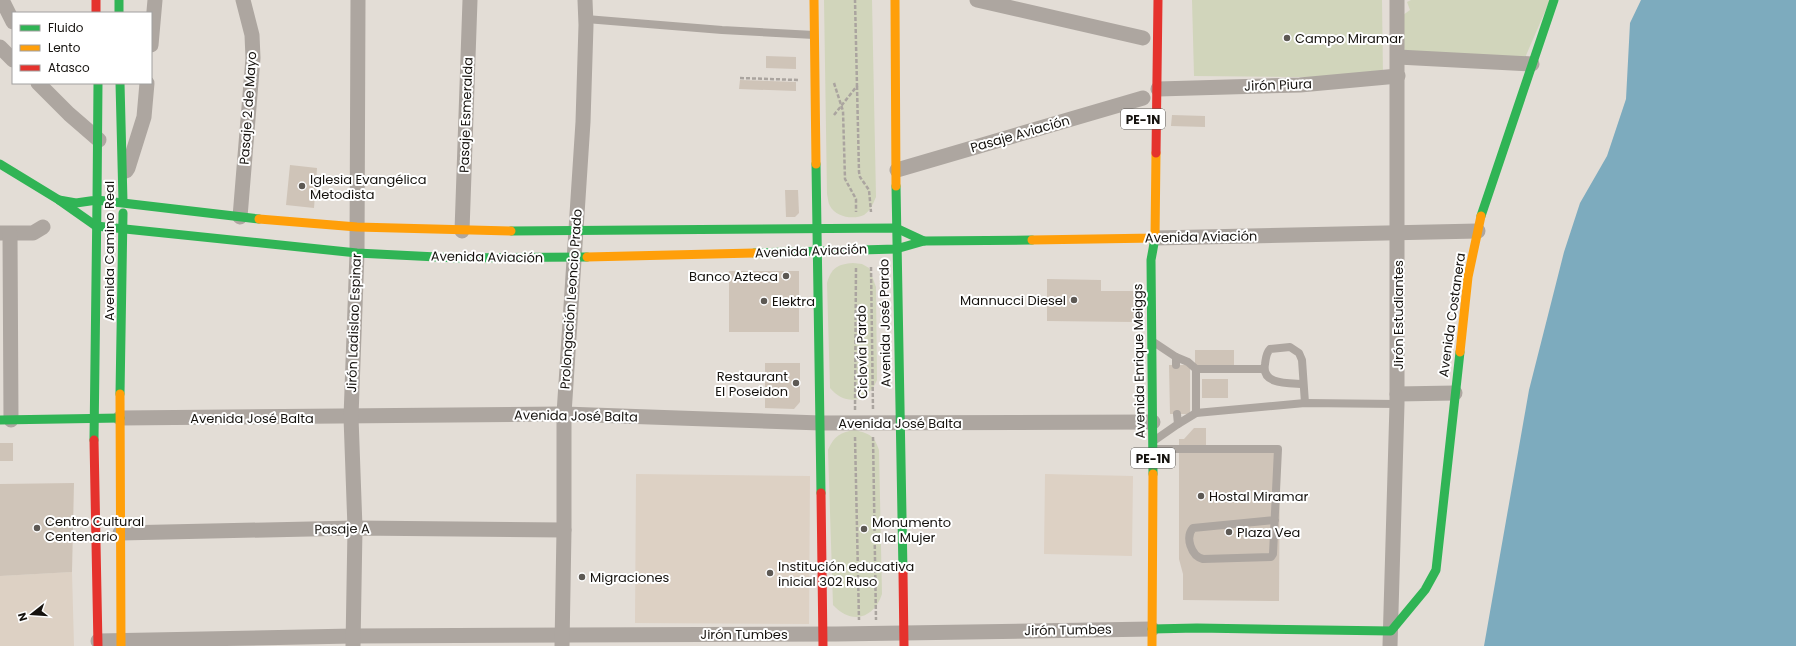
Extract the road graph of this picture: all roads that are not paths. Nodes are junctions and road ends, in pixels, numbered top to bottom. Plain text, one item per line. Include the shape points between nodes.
1 (2, 0) edge
2 (96, 0) edge
3 (119, 0) edge
4 (155, 0) edge
5 (243, 0) edge
6 (358, 0) edge
7 (470, 0) edge
8 (585, 0) edge
9 (814, 0) edge
10 (895, 0) edge
11 (977, 0) edge
12 (1158, 0) edge
13 (1397, 0) edge
14 (1554, 0) edge
15 (96, 12) edge
16 (119, 12) edge
17 (586, 19) junction
18 (12, 20) edge
19 (152, 34) edge
20 (814, 35) junction
21 (1143, 38) dead end
22 (0, 47) edge
23 (1398, 57) junction
24 (12, 59) edge
25 (1532, 64) junction
26 (1398, 76) junction
27 (98, 84) edge
28 (120, 84) edge
29 (147, 84) edge
30 (42, 85) edge
31 (1147, 96) junction
32 (99, 140) junction
33 (0, 164) edge
34 (897, 170) junction
35 (122, 174) junction
36 (59, 200) junction
37 (97, 200) junction
38 (123, 202) junction
39 (240, 217) junction
40 (43, 226) dead end
41 (96, 226) junction
42 (357, 227) junction
43 (123, 228) junction
44 (896, 228) junction
45 (818, 229) junction
46 (462, 231) junction
47 (1478, 231) junction
48 (575, 232) junction
49 (1398, 232) junction
50 (5, 234) edge
51 (1146, 236) junction
52 (924, 241) junction
53 (896, 249) junction
54 (818, 251) junction
55 (357, 253) junction
56 (575, 258) junction
57 (1151, 260) junction
58 (1152, 341) junction
59 (1196, 369) junction
60 (1264, 369) junction
61 (1302, 384) junction
62 (1455, 393) junction
63 (1397, 399) junction
64 (1305, 403) junction
65 (1196, 413) junction
66 (564, 414) junction
67 (1177, 414) dead end
68 (351, 417) junction
69 (94, 418) junction
70 (120, 418) junction
71 (6, 420) edge
72 (1153, 422) junction
73 (821, 423) junction
74 (899, 423) junction
75 (1178, 424) junction
76 (1153, 445) junction
77 (1275, 520) junction
78 (355, 528) junction
79 (564, 530) junction
80 (120, 533) junction
81 (1152, 629) junction
82 (1391, 630) junction
83 (904, 639) edge
84 (823, 640) edge
85 (354, 641) edge
86 (562, 641) edge
87 (121, 643) edge
88 (98, 644) edge
89 (1152, 646) edge
90 (1390, 646) edge

1 - 18 street
2 - 15 main road
3 - 16 main road
4 - 19 street
5 - 39 street, Pasaje 2 de Mayo via 252,35 253,58
6 - 42 street, Jirón Ladislao Espinar
7 - 46 street, Pasaje Esmeralda
8 - 17 street, Prolongación Leoncio Prado
9 - 20 main road
10 - 34 main road, Avenida José Pardo
11 - 21 street
12 - 31 main road, Avenida Enrique Meiggs / PE-1N
13 - 23 street, Jirón Estudiantes
14 - 25 main road, Avenida Costanera
17 - 20 lane
17 - 48 street, Prolongación Leoncio Prado via 583,122
20 - 45 main road
22 - 24 street
23 - 25 street
23 - 26 street, Jirón Estudiantes
25 - 47 main road, Avenida Costanera
26 - 31 street, Jirón Piura
26 - 49 street, Jirón Estudiantes
27 - 32 main road, Avenida Camino Real
28 - 35 main road, Avenida Camino Real
29 - 35 street via 144,117 128,168
30 - 32 street via 69,114
31 - 34 street, Pasaje Aviación
31 - 51 main road, Avenida Enrique Meiggs / PE-1N
32 - 37 main road, Avenida Camino Real
33 - 36 main road, Avenida Aviación
34 - 44 main road, Avenida José Pardo
35 - 38 main road, Avenida Camino Real
36 - 37 main road, Avenida Aviación via 76,203
36 - 41 main road, Avenida Aviación
37 - 38 main road, Avenida Aviación
37 - 41 main road, Avenida Camino Real
38 - 39 main road, Avenida Aviación
38 - 43 main road, Avenida Camino Real
39 - 42 main road, Avenida Aviación
40 - 50 street via 33,233
41 - 43 main road, Avenida Aviación
41 - 69 main road, Avenida Camino Real
42 - 46 main road, Avenida Aviación
42 - 55 street, Jirón Ladislao Espinar
43 - 55 main road, Avenida Aviación
43 - 70 main road, Avenida Camino Real
44 - 45 main road, Avenida Aviación
44 - 52 main road, Avenida Aviación
44 - 53 main road, Avenida José Pardo
45 - 48 main road, Avenida Aviación
45 - 54 main road
46 - 48 main road, Avenida Aviación
47 - 49 street, Avenida Aviación
47 - 62 main road, Avenida Costanera via 1468,277
48 - 56 street, Prolongación Leoncio Prado
49 - 51 street, Avenida Aviación
49 - 63 street, Jirón Estudiantes
50 - 71 street
51 - 52 main road, Avenida Aviación
51 - 57 main road, Avenida Enrique Meiggs / PE-1N
51 - 57 main road, Avenida Enrique Meiggs / PE-1N
52 - 53 main road, Avenida Aviación
53 - 54 main road, Avenida Aviación
53 - 74 main road, Avenida José Pardo
54 - 56 main road, Avenida Aviación
54 - 73 main road
55 - 56 main road, Avenida Aviación via 457,258
55 - 68 street, Jirón Ladislao Espinar
56 - 66 street, Prolongación Leoncio Prado
57 - 58 main road, Avenida Enrique Meiggs / PE-1N
58 - 59 lane via 1176,361 1188,362
58 - 72 main road, Avenida Enrique Meiggs / PE-1N
59 - 60 lane
59 - 65 lane
60 - 61 lane via 1268,377 1275,382
60 - 61 lane via 1266,355 1270,350 1290,347 1299,353 1302,360
61 - 64 lane
62 - 63 street
62 - 82 main road, Avenida Costanera via 1436,570 1425,590
63 - 64 lane
63 - 82 street, Jirón Estudiantes
64 - 65 lane
65 - 75 lane
66 - 68 street, Avenida José Balta
66 - 73 street, Avenida José Balta
66 - 79 street, Prolongación Leoncio Prado
67 - 75 lane
68 - 70 street, Avenida José Balta
68 - 78 street, Jirón Ladislao Espinar
69 - 70 main road, Avenida José Balta
69 - 71 main road, Avenida José Balta
69 - 88 main road, Avenida Camino Real
70 - 80 main road, Avenida Camino Real
72 - 74 street, Avenida José Balta
72 - 76 main road, Avenida Enrique Meiggs / PE-1N
73 - 74 street, Avenida José Balta
73 - 84 main road
74 - 83 main road, Avenida José Pardo
75 - 76 lane
76 - 77 lane via 1278,449
76 - 81 main road, Avenida Enrique Meiggs / PE-1N
77 - 77 lane via 1193,528 1190,543 1194,555 1202,558 1270,558 1273,554
78 - 79 street, Pasaje A
78 - 80 street, Pasaje A
78 - 85 street, Jirón Ladislao Espinar
79 - 86 street, Prolongación Leoncio Prado
80 - 87 main road, Avenida Camino Real
81 - 82 main road, Jirón Tumbes
81 - 83 street, Jirón Tumbes
81 - 89 main road, PE-1N
82 - 90 street, Jirón Estudiantes
83 - 84 street, Jirón Tumbes via 860,634
84 - 86 street, Jirón Tumbes
85 - 86 street, Jirón Tumbes
85 - 87 street, Jirón Tumbes
87 - 88 street, Jirón Tumbes

